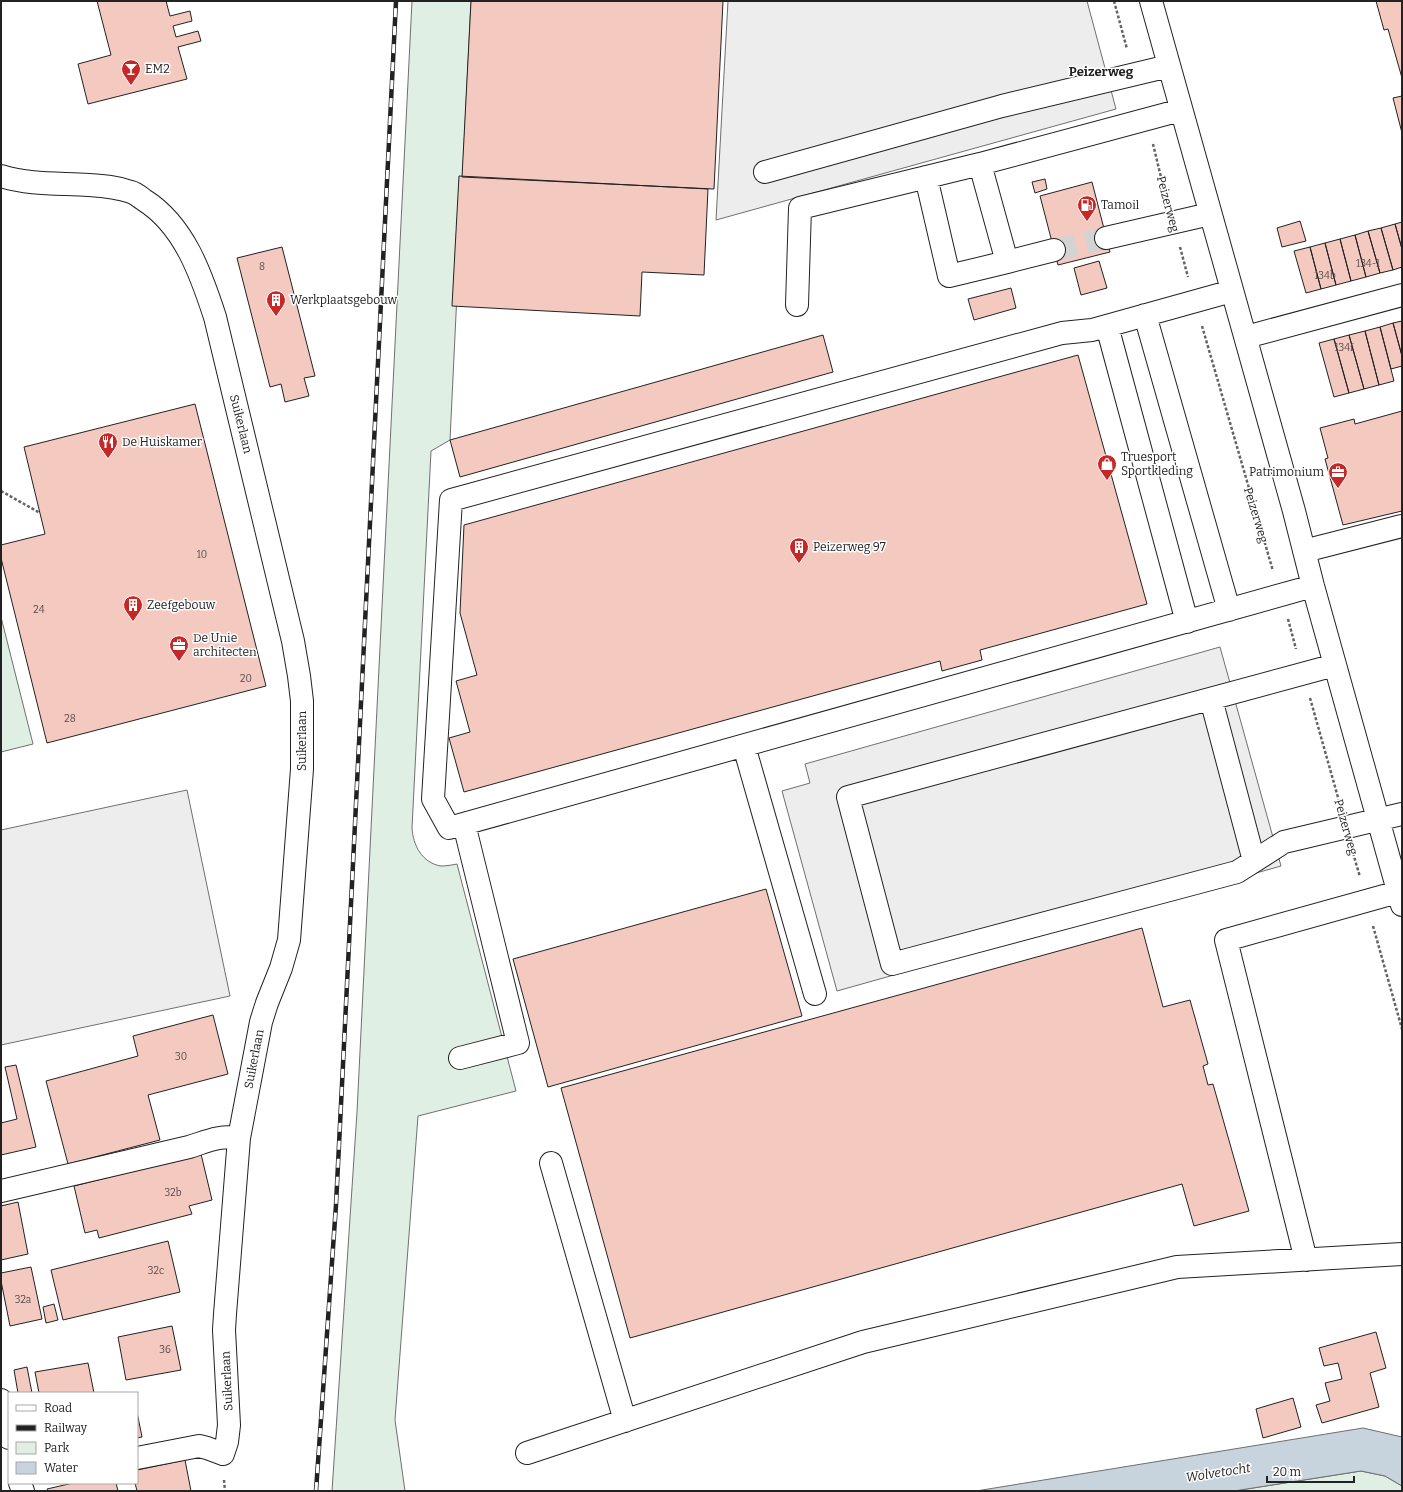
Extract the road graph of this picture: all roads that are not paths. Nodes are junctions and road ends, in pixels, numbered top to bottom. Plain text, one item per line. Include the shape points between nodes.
1 (1151, 1) edge
2 (1169, 66) junction
3 (1181, 110) junction
4 (980, 164) junction
5 (765, 172) dead end
6 (1, 176) edge
7 (926, 177) junction
8 (1210, 214) junction
9 (1106, 238) tunnel mouth
10 (1054, 250) tunnel mouth
11 (1007, 262) junction
12 (1232, 291) junction
13 (1402, 295) edge
14 (797, 305) dead end
15 (1145, 315) junction
16 (1107, 326) junction
17 (1246, 337) junction
18 (1402, 526) edge
19 (1304, 551) junction
20 (1313, 586) junction
21 (1229, 610) junction
22 (1187, 622) junction
23 (1335, 665) junction
24 (1211, 699) junction
25 (744, 746) junction
26 (1402, 814) edge
27 (1378, 820) junction
28 (464, 824) junction
29 (1254, 861) junction
30 (1400, 899) edge
31 (815, 994) dead end
32 (460, 1058) dead end
33 (239, 1138) junction
34 (551, 1163) dead end
35 (1, 1191) edge
36 (1402, 1254) edge
37 (1306, 1260) junction
38 (1, 1400) edge
39 (625, 1421) junction
40 (8, 1433) edge
41 (527, 1453) dead end
42 (138, 1458) edge

1 - 2 street
2 - 3 street
2 - 5 street via 1002,106
3 - 4 street
3 - 8 street
4 - 7 street
4 - 11 street
6 - 33 street, Suikerlaan via 16,181 43,184 108,186 132,192 148,202 165,216 178,233 195,264 216,317 294,641 302,701 302,769 289,940 261,1022
7 - 11 street via 949,276
7 - 14 street via 800,208
8 - 9 street
8 - 12 street
10 - 11 street
12 - 15 street
12 - 17 street
13 - 17 street
15 - 16 street
15 - 21 street
16 - 22 street
16 - 28 street via 1062,333 451,500 433,799 450,828
17 - 19 street
18 - 19 street
19 - 20 street
20 - 21 street
20 - 23 street
21 - 22 street
22 - 25 street
23 - 24 street
23 - 27 street
24 - 29 street
24 - 29 street via 848,797 892,964 1237,872
25 - 28 street
25 - 31 street
26 - 27 street
27 - 29 street via 1284,842
27 - 30 street
28 - 32 street via 518,1043
30 - 37 street via 1367,902 1226,940
33 - 35 street via 217,1137 182,1148
33 - 42 street, Suikerlaan via 224,1330 229,1425 227,1442 223,1454 199,1446
34 - 39 street
36 - 37 street
37 - 39 street via 1177,1267 863,1342
38 - 40 street
39 - 41 street

